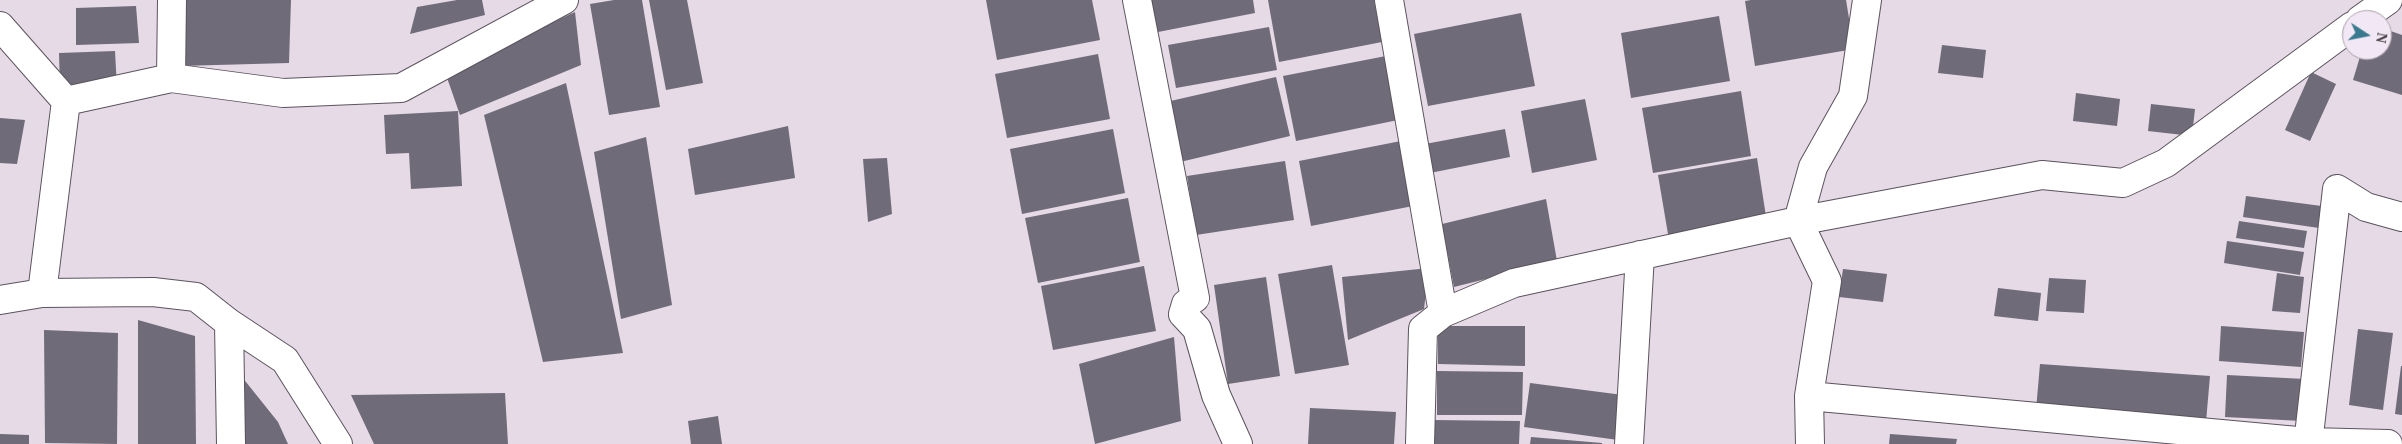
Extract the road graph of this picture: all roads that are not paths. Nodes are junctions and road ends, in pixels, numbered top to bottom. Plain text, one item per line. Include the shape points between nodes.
1 (172, 0) edge
2 (564, 0) edge
3 (1137, 0) edge
4 (1389, 0) edge
5 (1867, 0) edge
6 (2388, 0) edge
7 (2374, 10) edge
8 (0, 26) edge
9 (2342, 33) edge
10 (171, 78) junction
11 (66, 102) junction
12 (2402, 217) edge
13 (1798, 220) junction
14 (1640, 255) junction
15 (42, 294) junction
16 (0, 300) edge
17 (1443, 313) junction
18 (229, 323) junction
19 (1809, 396) junction
20 (2308, 443) edge
21 (230, 444) edge
22 (338, 444) edge
23 (1238, 444) edge
24 (1420, 444) edge
25 (1629, 444) edge
26 (1810, 444) edge
27 (2388, 444) edge

1 - 10 street
2 - 10 street via 401,88 283,93
3 - 23 street via 1195,298 1186,304 1183,314 1197,329 1216,395
4 - 17 street
5 - 13 street via 1852,96 1814,166
6 - 7 street
8 - 11 street
9 - 13 street via 2166,164 2124,183 2042,176
10 - 11 street
11 - 15 street
12 - 20 street via 2366,206 2336,189
13 - 14 street
13 - 19 street via 1827,280
14 - 17 street via 1514,283
14 - 25 street
15 - 16 street
15 - 18 street via 153,292 196,297
17 - 24 street via 1423,329
18 - 21 street
18 - 22 street via 285,360
19 - 20 street
19 - 26 street
20 - 27 street

